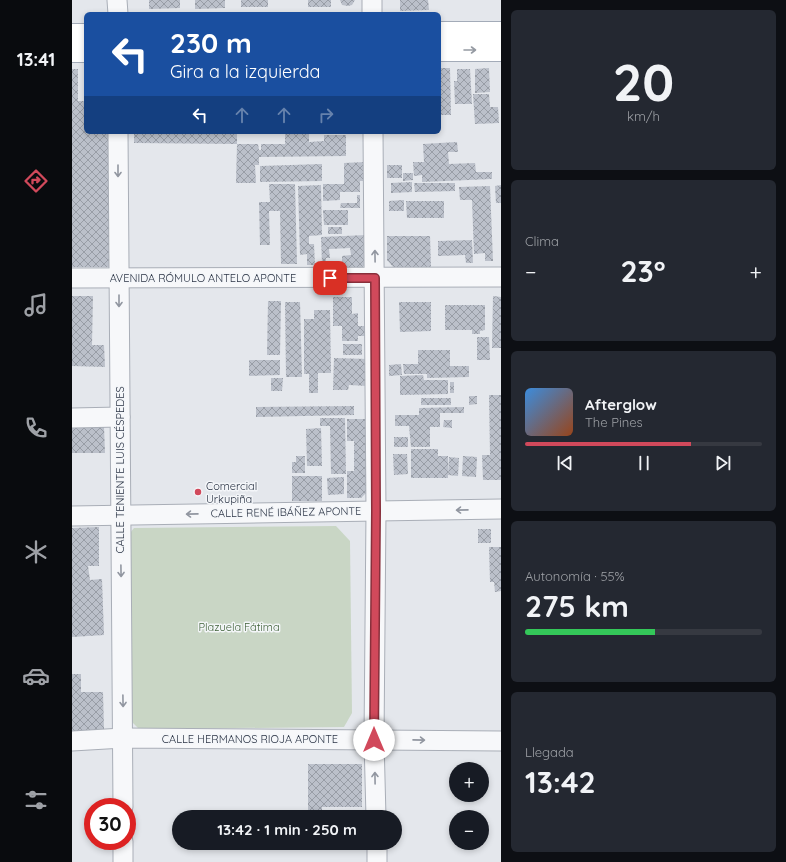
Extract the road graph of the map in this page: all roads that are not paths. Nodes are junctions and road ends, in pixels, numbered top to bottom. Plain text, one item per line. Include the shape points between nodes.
1 (117, 0) edge
2 (372, 0) edge
3 (118, 12) edge
4 (372, 12) edge
5 (441, 33) edge
6 (501, 33) edge
7 (72, 35) edge
8 (84, 35) edge
9 (441, 50) edge
10 (501, 50) edge
11 (72, 51) edge
12 (84, 51) edge
13 (118, 134) edge
14 (373, 134) edge
15 (501, 277) edge
16 (72, 278) edge
17 (119, 278) junction
18 (375, 278) junction
19 (120, 417) junction
20 (72, 418) edge
21 (501, 509) edge
22 (376, 511) junction
23 (121, 515) junction
24 (72, 516) edge
25 (123, 738) junction
26 (374, 740) junction
27 (72, 741) edge
28 (501, 741) edge
29 (123, 798) edge
30 (376, 810) edge
31 (123, 850) edge
32 (377, 850) edge
33 (123, 862) edge
34 (377, 862) edge

1 - 3 street
2 - 4 street
5 - 6 main road
7 - 8 main road
9 -> 10 main road
11 - 12 main road
13 -> 17 street, CALLE TENIENTE LUIS CÉSPEDES
18 -> 14 street
15 - 18 street, AVENIDA RÓMULO ANTELO APONTE
16 - 17 street, AVENIDA RÓMULO ANTELO APONTE
17 - 18 street, AVENIDA RÓMULO ANTELO APONTE
17 -> 19 street, CALLE TENIENTE LUIS CÉSPEDES
18 - 22 street
19 - 20 street
19 - 23 street, CALLE TENIENTE LUIS CÉSPEDES
21 -> 22 street, CALLE RENÉ IBÁÑEZ APONTE
22 -> 23 street, CALLE RENÉ IBÁÑEZ APONTE
22 - 26 street
23 - 24 street, CALLE RENÉ IBÁÑEZ APONTE
23 -> 25 street, CALLE TENIENTE LUIS CÉSPEDES
25 - 26 street, CALLE HERMANOS RIOJA APONTE
25 - 27 street, CALLE HERMANOS RIOJA APONTE
25 - 29 street, CALLE TENIENTE LUIS CÉSPEDES
26 -> 28 street, CALLE HERMANOS RIOJA APONTE
30 -> 26 street
31 - 33 street
32 - 34 street

